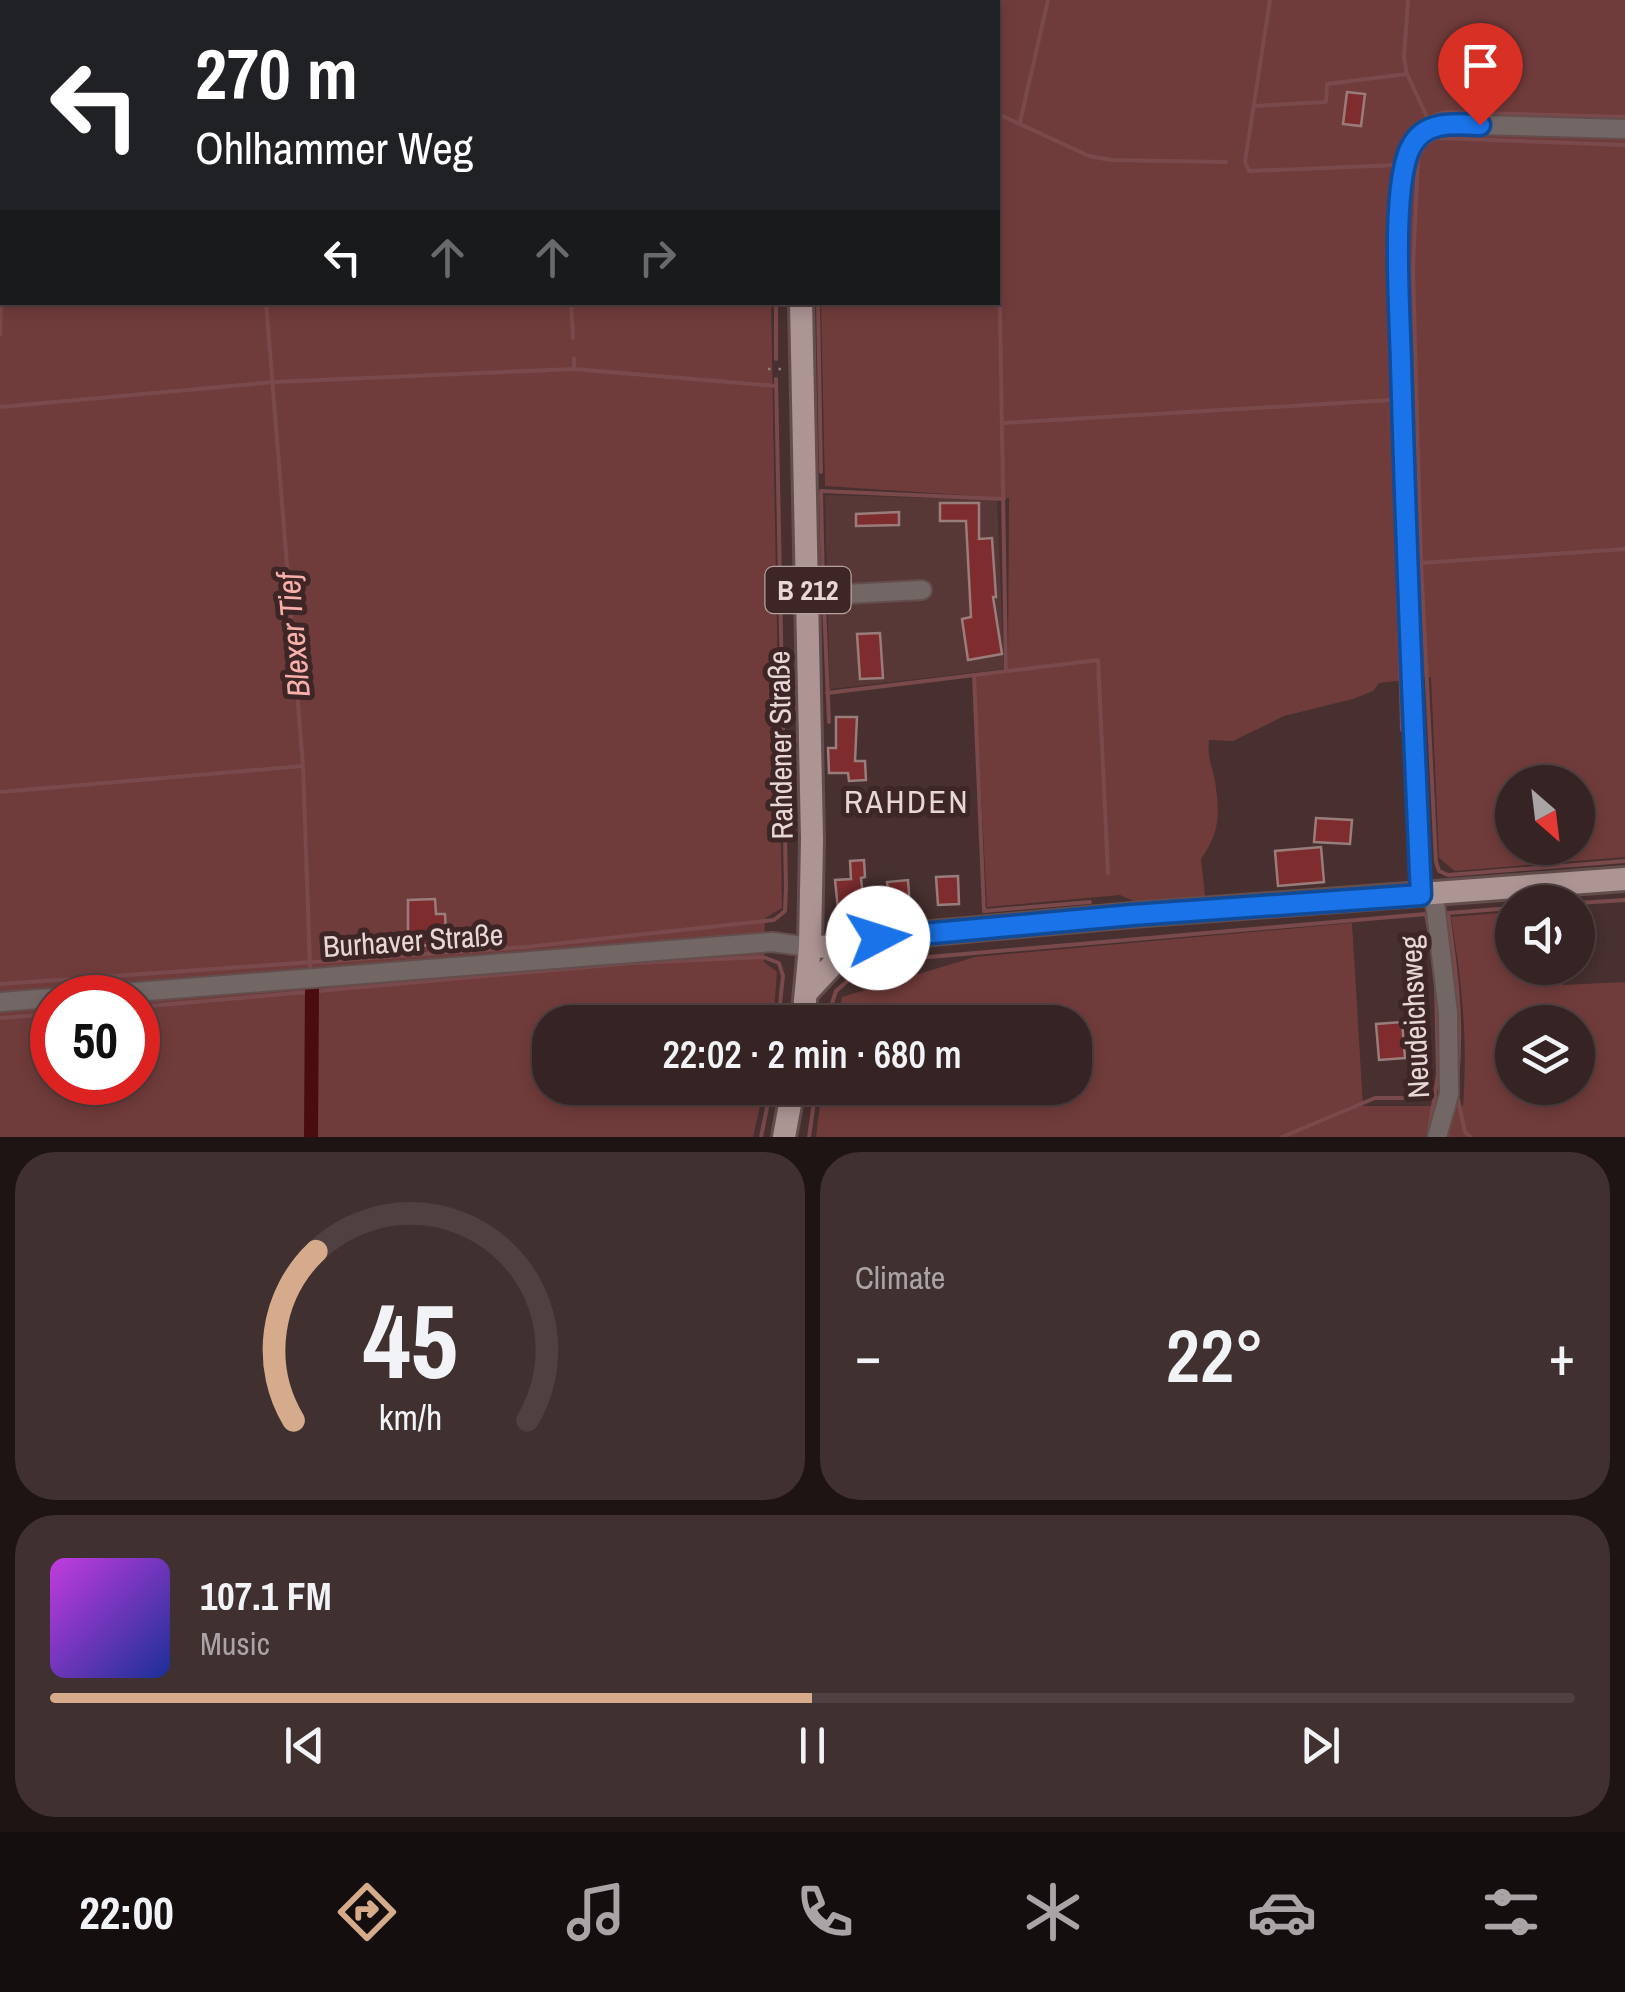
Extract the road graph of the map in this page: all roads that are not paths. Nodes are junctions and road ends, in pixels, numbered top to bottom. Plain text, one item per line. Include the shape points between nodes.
1 (1625, 129) edge
2 (802, 305) edge
3 (922, 590) dead end
4 (808, 596) junction
5 (1625, 879) edge
6 (1427, 894) junction
7 (878, 938) junction
8 (810, 939) junction
9 (850, 946) junction
10 (160, 990) edge
11 (807, 992) junction
12 (30, 1000) edge
13 (0, 1002) edge
14 (805, 1005) edge
15 (791, 1105) edge
16 (784, 1137) edge
17 (1437, 1137) edge

1 - 6 street, Neudeichsweg via 1448,124 1417,136 1409,149 1398,261 1406,572
2 - 4 main road, Rahdener Straße / B 212
3 - 4 street
4 - 8 main road, Rahdener Straße / B 212
5 - 6 main road, Burhaver Straße
6 - 7 main road, Burhaver Straße
6 - 17 street, Neudeichsweg via 1448,1013 1449,1094
7 - 8 main road, Burhaver Straße via 825,930
7 - 9 main road, Burhaver Straße
8 - 9 main road, Burhaver Straße
8 - 10 street, Burhaver Straße
8 - 11 main road, B 212
9 - 11 main road
11 - 14 main road, B 212
12 - 13 street, Burhaver Straße
15 - 16 main road

